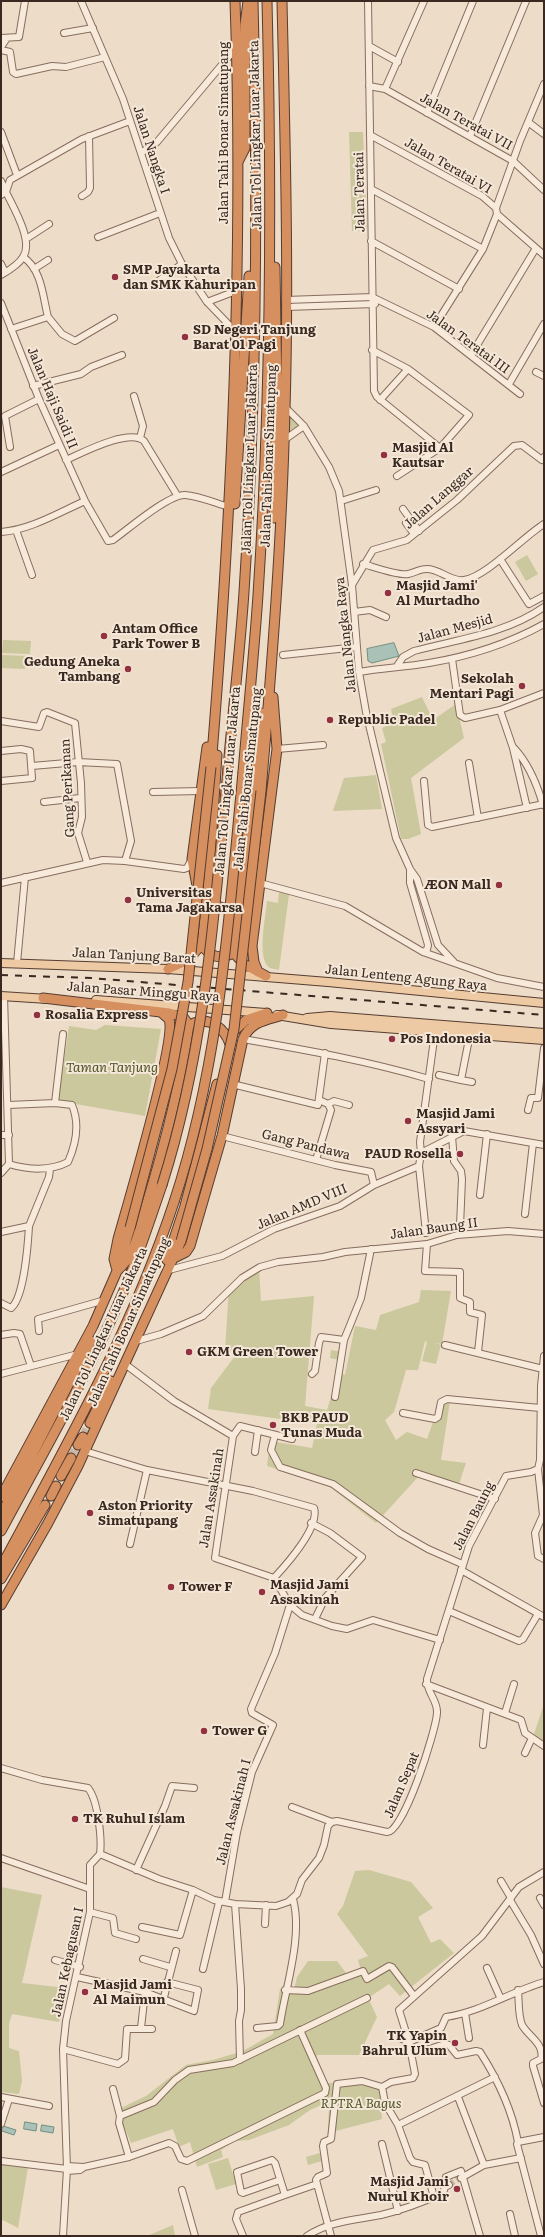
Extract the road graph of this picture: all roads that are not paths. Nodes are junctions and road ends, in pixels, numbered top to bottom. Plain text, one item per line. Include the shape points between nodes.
1 (25, 1) edge
2 (81, 1) edge
3 (235, 1) edge
4 (248, 1) edge
5 (253, 1) edge
6 (266, 1) edge
7 (282, 1) edge
8 (368, 1) edge
9 (424, 1) edge
10 (473, 1) edge
11 (526, 1) edge
12 (93, 28) junction
13 (64, 33) dead end
14 (4, 38) edge
15 (369, 46) junction
16 (236, 48) junction
17 (1, 49) edge
18 (104, 57) junction
19 (398, 62) junction
20 (544, 84) edge
21 (369, 86) junction
22 (385, 89) junction
23 (427, 113) junction
24 (130, 121) junction
25 (528, 122) junction
26 (1, 132) edge
27 (370, 134) junction
28 (544, 134) edge
29 (89, 136) junction
30 (470, 136) junction
31 (141, 153) junction
32 (513, 161) junction
33 (238, 162) junction
34 (17, 175) junction
35 (1, 181) edge
36 (370, 189) junction
37 (544, 190) edge
38 (3, 193) edge
39 (82, 196) dead end
40 (496, 211) junction
41 (160, 213) junction
42 (49, 224) dead end
43 (255, 228) junction
44 (270, 228) junction
45 (98, 237) dead end
46 (26, 239) junction
47 (371, 241) junction
48 (536, 248) junction
49 (483, 249) junction
50 (544, 255) edge
51 (23, 257) junction
52 (48, 260) dead end
53 (1, 264) edge
54 (182, 264) junction
55 (34, 269) junction
56 (3, 274) edge
57 (156, 282) dead end
58 (459, 289) junction
59 (236, 291) junction
60 (372, 297) junction
61 (207, 302) junction
62 (380, 302) junction
63 (1, 303) edge
64 (286, 304) junction
65 (372, 306) junction
66 (48, 317) junction
67 (114, 318) dead end
68 (544, 324) edge
69 (434, 327) junction
70 (11, 329) junction
71 (235, 330) junction
72 (372, 350) junction
73 (122, 355) dead end
74 (471, 355) junction
75 (408, 369) junction
76 (536, 372) dead end
77 (544, 376) edge
78 (509, 384) junction
79 (33, 386) junction
80 (520, 394) dead end
81 (134, 396) dead end
82 (39, 399) junction
83 (380, 400) junction
84 (286, 408) junction
85 (304, 426) junction
86 (140, 438) junction
87 (284, 440) junction
88 (59, 445) junction
89 (10, 447) dead end
90 (440, 448) junction
91 (66, 460) junction
92 (543, 461) edge
93 (1, 472) edge
94 (397, 476) dead end
95 (376, 490) dead end
96 (177, 495) junction
97 (84, 501) junction
98 (341, 501) junction
99 (229, 507) junction
100 (403, 509) dead end
101 (406, 523) dead end
102 (544, 524) edge
103 (16, 530) junction
104 (1, 532) edge
105 (416, 533) junction
106 (500, 559) junction
107 (363, 564) junction
108 (32, 575) dead end
109 (226, 577) junction
110 (276, 577) junction
111 (352, 585) junction
112 (544, 596) edge
113 (544, 607) edge
114 (354, 612) junction
115 (386, 617) dead end
116 (544, 624) edge
117 (357, 647) junction
118 (283, 655) dead end
119 (452, 659) junction
120 (398, 666) junction
121 (359, 672) junction
122 (271, 676) junction
123 (544, 693) edge
124 (216, 700) junction
125 (500, 710) junction
126 (1, 721) edge
127 (323, 745) dead end
128 (513, 748) junction
129 (277, 749) junction
130 (1, 751) edge
131 (78, 762) junction
132 (469, 762) dead end
133 (32, 766) junction
134 (1, 781) edge
135 (424, 781) dead end
136 (200, 791) junction
137 (153, 792) dead end
138 (80, 798) junction
139 (44, 802) dead end
140 (544, 804) edge
141 (527, 808) junction
142 (478, 818) junction
143 (192, 859) junction
144 (125, 860) junction
145 (87, 862) junction
146 (410, 869) junction
147 (25, 877) junction
148 (1, 883) edge
149 (260, 883) junction
150 (208, 890) junction
151 (241, 900) junction
152 (203, 928) junction
153 (202, 944) junction
154 (234, 952) junction
155 (423, 952) junction
156 (454, 962) junction
157 (1, 963) edge
158 (17, 963) junction
159 (168, 969) junction
160 (262, 974) junction
161 (544, 987) edge
162 (2, 996) edge
163 (43, 998) junction
164 (544, 1002) edge
165 (159, 1012) junction
166 (267, 1013) junction
167 (283, 1015) junction
168 (304, 1019) junction
169 (189, 1025) junction
170 (435, 1032) junction
171 (544, 1033) edge
172 (63, 1034) dead end
173 (470, 1034) junction
174 (228, 1039) junction
175 (243, 1039) junction
176 (544, 1040) edge
177 (186, 1043) junction
178 (544, 1048) edge
179 (325, 1053) junction
180 (236, 1070) junction
181 (163, 1073) junction
182 (439, 1075) dead end
183 (429, 1079) junction
184 (461, 1080) junction
185 (472, 1082) dead end
186 (232, 1084) junction
187 (4, 1087) edge
188 (319, 1100) junction
189 (55, 1103) junction
190 (328, 1104) junction
191 (349, 1105) dead end
192 (8, 1106) junction
193 (528, 1110) dead end
194 (487, 1134) junction
195 (1, 1135) edge
196 (9, 1135) junction
197 (222, 1136) junction
198 (452, 1136) junction
199 (533, 1143) junction
200 (544, 1145) edge
201 (421, 1153) junction
202 (316, 1160) junction
203 (9, 1164) junction
204 (419, 1166) junction
205 (50, 1169) junction
206 (1, 1173) edge
207 (374, 1185) junction
208 (480, 1195) dead end
209 (525, 1214) dead end
210 (29, 1226) junction
211 (460, 1226) dead end
212 (1, 1232) edge
213 (426, 1233) dead end
214 (544, 1234) edge
215 (427, 1244) junction
216 (370, 1249) junction
217 (174, 1258) junction
218 (169, 1270) junction
219 (117, 1271) junction
220 (105, 1300) junction
221 (1, 1303) edge
222 (93, 1326) junction
223 (39, 1331) dead end
224 (1, 1335) edge
225 (344, 1340) junction
226 (135, 1344) junction
227 (445, 1345) dead end
228 (478, 1352) junction
229 (78, 1354) junction
230 (544, 1356) edge
231 (30, 1364) junction
232 (125, 1364) junction
233 (543, 1369) junction
234 (1, 1374) edge
235 (312, 1374) dead end
236 (335, 1397) dead end
237 (540, 1408) junction
238 (403, 1413) dead end
239 (90, 1423) tunnel mouth
240 (258, 1430) junction
241 (274, 1435) junction
242 (233, 1436) junction
243 (292, 1439) dead end
244 (82, 1444) junction
245 (255, 1452) dead end
246 (71, 1458) tunnel mouth
247 (538, 1469) junction
248 (147, 1470) junction
249 (416, 1473) dead end
250 (61, 1476) dead end
251 (56, 1486) dead end
252 (227, 1486) junction
253 (50, 1496) dead end
254 (1, 1497) edge
255 (495, 1499) junction
256 (45, 1505) dead end
257 (1, 1515) edge
258 (311, 1523) junction
259 (1, 1531) edge
260 (130, 1544) dead end
261 (544, 1559) edge
262 (1, 1566) edge
263 (462, 1567) junction
264 (274, 1578) junction
265 (1, 1579) edge
266 (1, 1605) edge
267 (290, 1605) junction
268 (449, 1611) junction
269 (538, 1614) junction
270 (544, 1617) edge
271 (315, 1619) junction
272 (440, 1640) junction
273 (426, 1684) junction
274 (514, 1684) dead end
275 (487, 1708) junction
276 (505, 1713) junction
277 (533, 1739) junction
278 (483, 1745) dead end
279 (544, 1746) edge
280 (526, 1753) dead end
281 (1, 1768) edge
282 (194, 1788) dead end
283 (292, 1807) dead end
284 (332, 1822) junction
285 (100, 1854) junction
286 (1, 1858) edge
287 (136, 1870) junction
288 (544, 1872) edge
289 (501, 1881) dead end
290 (90, 1889) junction
291 (194, 1890) junction
292 (540, 1898) dead end
293 (293, 1899) junction
294 (510, 1899) junction
295 (222, 1902) junction
296 (235, 1904) junction
297 (266, 1905) junction
298 (544, 1905) edge
299 (90, 1912) junction
300 (265, 1924) dead end
301 (142, 1927) dead end
302 (136, 1940) dead end
303 (176, 1951) dead end
304 (542, 1951) edge
305 (143, 1959) dead end
306 (55, 1960) dead end
307 (544, 1964) edge
308 (80, 1966) junction
309 (170, 1967) junction
310 (487, 1968) dead end
311 (203, 1969) dead end
312 (77, 1977) junction
313 (167, 1982) junction
314 (544, 1982) edge
315 (285, 1990) junction
316 (518, 1990) junction
317 (146, 1992) junction
318 (414, 1996) junction
319 (367, 1998) dead end
320 (500, 1998) junction
321 (163, 2001) junction
322 (465, 2013) junction
323 (141, 2028) junction
324 (257, 2028) dead end
325 (152, 2029) dead end
326 (300, 2030) junction
327 (400, 2038) dead end
328 (470, 2038) dead end
329 (409, 2042) junction
330 (63, 2049) junction
331 (413, 2054) junction
332 (240, 2060) junction
333 (495, 2077) junction
334 (382, 2087) junction
335 (113, 2089) dead end
336 (458, 2096) junction
337 (1, 2097) edge
338 (9, 2099) junction
339 (544, 2103) edge
340 (49, 2106) dead end
341 (120, 2116) junction
342 (1, 2124) edge
343 (398, 2125) junction
344 (544, 2138) edge
345 (518, 2142) junction
346 (382, 2144) dead end
347 (129, 2157) junction
348 (521, 2158) junction
349 (1, 2161) edge
350 (484, 2164) junction
351 (67, 2170) junction
352 (446, 2177) dead end
353 (461, 2177) junction
354 (280, 2180) junction
355 (318, 2184) junction
356 (449, 2184) tunnel mouth
357 (182, 2190) dead end
358 (285, 2195) junction
359 (434, 2197) junction
360 (398, 2211) junction
361 (510, 2214) dead end
362 (329, 2225) junction
363 (62, 2236) edge
364 (195, 2236) edge
365 (243, 2236) edge
366 (307, 2236) edge
367 (331, 2236) edge
368 (480, 2236) edge
369 (515, 2236) edge
370 (541, 2236) edge

1 - 14 street via 18,38
2 - 12 street, Jalan Nangka I
3 - 16 highway, Jalan Tahi Bonar Simatupang
4 - 33 highway via 245,25 245,148
5 - 43 highway, Jalan Tol Lingkar Luar Jakarta
6 - 44 highway, Jalan Tol Lingkar Luar Jakarta
7 - 64 highway, Jalan Tahi Bonar Simatupang
8 - 15 street, Jalan Teratai
9 - 19 street
10 - 23 street
11 - 30 street
12 - 13 street
12 - 18 street, Jalan Nangka I
14 - 17 street
15 - 19 street
15 - 21 street, Jalan Teratai
16 - 31 street via 157,142
16 - 33 highway, Jalan Tahi Bonar Simatupang
17 - 18 street via 10,52 13,72 16,74
18 - 24 street, Jalan Nangka I
19 - 22 street
20 - 25 street
21 - 22 street, Jalan Teratai VII
21 - 27 street, Jalan Teratai
22 - 23 street, Jalan Teratai VII
23 - 30 street, Jalan Teratai VII
24 - 29 street
24 - 31 street, Jalan Nangka I
25 - 28 street
25 - 32 street
26 - 34 street
27 - 36 street, Jalan Teratai
27 - 40 street, Jalan Teratai VI via 467,187
29 - 34 street
29 - 39 street via 90,188
30 - 32 street, Jalan Teratai VII
31 - 41 street, Jalan Nangka I
32 - 37 street, Jalan Teratai VII
32 - 40 street
33 - 59 highway, Jalan Tahi Bonar Simatupang
34 - 38 street via 8,183
35 - 38 street
36 - 47 street, Jalan Teratai
36 - 49 street
38 - 46 street
40 - 48 street, Jalan Teratai VI
40 - 49 street
41 - 45 street
41 - 54 street, Jalan Nangka I
42 - 46 street
43 - 109 highway via 248,286 236,488
43 - 259 highway, Jalan Tol Lingkar Luar Jakarta, bridge via 252,408 244,584 214,917 201,1012 183,1110 142,1245 110,1321
44 - 110 highway via 277,301 274,505
44 - 262 highway, Jalan Tol Lingkar Luar Jakarta, bridge via 258,594 229,921 213,1044 194,1133 155,1256 128,1321 66,1445
46 - 51 street
47 - 58 street
47 - 60 street, Jalan Teratai
48 - 50 street, Jalan Teratai VI
48 - 74 street
49 - 58 street
51 - 55 street
51 - 56 street
52 - 55 street
53 - 56 street
54 - 57 street
54 - 61 street, Jalan Nangka I
55 - 66 street via 41,284
58 - 69 street
59 - 61 street
59 - 71 highway, Jalan Tahi Bonar Simatupang
60 - 62 street, Jalan Teratai III
60 - 64 street
60 - 65 street, Jalan Teratai
61 - 71 street, Jalan Nangka I
62 - 65 street
62 - 69 street, Jalan Teratai III
63 - 70 street, Jalan Haji Saidi II
64 - 65 street
64 - 84 highway, Jalan Tahi Bonar Simatupang
65 - 72 street, Jalan Teratai
66 - 67 street via 62,334 75,341
66 - 70 street
68 - 78 street
69 - 74 street, Jalan Teratai III
70 - 79 street, Jalan Haji Saidi II
71 - 99 highway, Jalan Tahi Bonar Simatupang
72 - 75 street
72 - 83 street, Jalan Teratai via 374,391
73 - 79 street via 80,374
74 - 78 street, Jalan Teratai III
75 - 83 street
75 - 90 street via 469,415
76 - 77 street
78 - 80 street, Jalan Teratai III
79 - 82 street, Jalan Haji Saidi II
81 - 86 street via 143,426
82 - 88 street, Jalan Haji Saidi II
82 - 89 street via 5,416
83 - 90 street
84 - 85 street, Jalan Nangka Raya
84 - 87 highway, Jalan Tahi Bonar Simatupang
85 - 87 street
85 - 98 street, Jalan Nangka Raya via 335,478
86 - 91 street via 132,436 119,439
86 - 96 street
87 - 110 highway, Jalan Tahi Bonar Simatupang
88 - 91 street, Jalan Haji Saidi II
88 - 93 street
90 - 94 street
91 - 97 street, Jalan Haji Saidi II
92 - 105 street, Jalan Langgar via 522,445 514,446 457,500
95 - 98 street
96 - 97 street, Jalan Haji Saidi II via 109,542
96 - 99 street via 191,496
97 - 103 street
98 - 111 street, Jalan Nangka Raya
99 - 109 highway, Jalan Tahi Bonar Simatupang
100 - 105 street
101 - 105 street
102 - 106 street via 527,534
103 - 104 street
103 - 108 street
105 - 107 street, Jalan Langgar via 407,540 373,550
106 - 107 street via 476,576 464,580 453,579 426,569 407,575
106 - 112 street via 529,604
107 - 111 street, Jalan Langgar
109 - 124 highway, Jalan Tahi Bonar Simatupang
110 - 122 highway, Jalan Tahi Bonar Simatupang
111 - 114 street, Jalan Nangka Raya
113 - 120 street, Jalan Mesjid via 528,618 491,632 414,651 403,657
114 - 115 street via 370,610
114 - 117 street, Jalan Nangka Raya
116 - 119 street via 493,647
117 - 118 street
117 - 121 street, Jalan Nangka Raya
119 - 120 street
119 - 125 street via 460,715 463,717
120 - 121 street
121 - 146 street, Jalan Nangka Raya via 396,838
122 - 129 highway
122 - 151 highway via 260,727
122 - 217 highway, Jalan Tahi Bonar Simatupang, bridge via 261,791 234,1029 208,1149
123 - 125 street
124 - 136 highway
124 - 150 highway via 217,764
124 - 219 highway, Jalan Tahi Bonar Simatupang, bridge via 188,982 172,1069
125 - 128 street
126 - 131 street, Gang Perikanan via 39,727 44,713 47,712 75,723
127 - 129 street
128 - 140 street via 530,771
128 - 141 street
129 - 149 highway
130 - 133 street via 30,751
131 - 133 street
131 - 138 street, Gang Perikanan
131 - 144 street via 117,765 131,841
132 - 142 street
133 - 134 street via 32,778
135 - 142 street via 428,825 432,827
136 - 137 street
136 - 143 highway
138 - 139 street
138 - 145 street, Gang Perikanan via 82,817 78,833
140 - 141 street
141 - 142 street
143 - 144 street via 184,869
143 - 152 highway
144 - 145 street
145 - 147 street
146 - 155 street, Jalan Nangka Raya via 410,883 427,939 427,950
146 - 156 street, Jalan Nangka Raya via 417,879 438,945
147 - 148 street
147 - 158 street
149 - 155 street via 344,906
149 - 160 highway via 252,946 254,962
150 - 151 highway via 212,901 224,908 234,907
150 - 152 highway
151 - 154 highway
152 - 153 highway
153 - 154 highway via 214,956 226,956
153 - 159 highway via 188,960
154 - 160 highway via 244,964
155 - 156 street
156 - 161 street via 497,978
157 - 158 main road, Jalan Tanjung Barat
158 - 159 main road, Jalan Tanjung Barat
159 - 160 main road, Jalan Tanjung Barat
160 - 164 main road, Jalan Lenteng Agung Raya
162 - 163 main road, Jalan Pasar Minggu Raya
162 - 187 street
163 - 165 highway
163 - 166 main road, Jalan Pasar Minggu Raya
165 - 169 highway via 179,1015
165 - 181 highway via 168,1017 171,1026
166 - 167 main road, Jalan Pasar Minggu Raya
166 - 174 highway via 246,1020
167 - 168 main road
167 - 175 highway via 257,1023 248,1029
168 - 170 main road via 331,1024
168 - 171 main road via 330,1016
169 - 174 highway via 202,1021 211,1022
169 - 177 highway
170 - 173 main road
170 - 183 street
172 - 189 street
173 - 176 main road
173 - 184 street
174 - 180 highway
174 - 218 highway via 197,1160 166,1265
175 - 179 street
175 - 180 highway
177 - 181 highway
177 - 219 highway via 166,1143 136,1241 128,1259
178 - 193 street via 538,1098 531,1098
179 - 183 street
179 - 188 street
180 - 186 highway
181 - 219 highway via 118,1239 114,1259
182 - 184 street
183 - 201 street via 420,1142
184 - 185 street
186 - 188 street via 318,1105
186 - 197 highway
187 - 192 street
188 - 190 street
189 - 192 street
189 - 205 street via 72,1106 77,1131 68,1162
190 - 191 street via 334,1101
190 - 202 street via 330,1114
192 - 196 street
194 - 198 street via 464,1131
194 - 199 street
194 - 208 street
195 - 196 street
196 - 203 street
197 - 202 street, Gang Pandawa
197 - 217 highway via 190,1246 186,1252
198 - 201 street
198 - 211 street via 454,1161 461,1171 462,1178
199 - 200 street
199 - 209 street
201 - 204 street
202 - 207 street, Gang Pandawa via 371,1172
203 - 205 street
203 - 206 street
204 - 207 street, Jalan AMD VIII
204 - 213 street
205 - 210 street
207 - 218 street, Jalan AMD VIII via 340,1206 274,1228 222,1256
210 - 212 street
210 - 221 street via 16,1300 11,1308
214 - 215 street, Jalan Baung II via 508,1231 457,1234
215 - 216 street, Jalan Baung II
215 - 228 street via 425,1271 460,1272 460,1298 470,1302 470,1312 482,1315
216 - 225 street via 360,1298
216 - 226 street, Jalan Baung II via 278,1262 260,1267 242,1278 203,1316
217 - 218 highway, Jalan Tahi Bonar Simatupang
218 - 226 highway, Jalan Tahi Bonar Simatupang
219 - 220 highway, Jalan Tahi Bonar Simatupang
220 - 222 highway, Jalan Tahi Bonar Simatupang
220 - 223 street via 38,1319
222 - 229 highway, Jalan Tahi Bonar Simatupang
222 - 257 highway via 88,1348
224 - 231 street via 20,1334
225 - 235 street via 320,1338 315,1371
225 - 236 street
226 - 232 highway, Jalan Tahi Bonar Simatupang
226 - 239 highway via 120,1361
227 - 228 street
228 - 233 street
229 - 231 street
229 - 254 highway, Jalan Tahi Bonar Simatupang
230 - 233 street
231 - 234 street
232 - 242 street, Jalan Assakinah via 174,1401
232 - 244 highway, Jalan Tahi Bonar Simatupang
233 - 237 street
237 - 238 street via 445,1399 441,1402 438,1417 431,1419
237 - 247 street
240 - 241 street
240 - 242 street via 240,1426
240 - 245 street
241 - 243 street
241 - 263 street via 271,1450 280,1467 333,1484 379,1519
242 - 252 street, Jalan Assakinah
244 - 248 street
244 - 266 highway, Jalan Tahi Bonar Simatupang via 48,1523
246 - 250 highway
247 - 255 street, Jalan Baung via 507,1475
247 - 261 street via 543,1515 534,1542 538,1556
248 - 252 street
248 - 260 street
249 - 255 street
251 - 253 highway
252 - 258 street via 314,1508
252 - 264 street, Jalan Assakinah via 216,1558
255 - 263 street, Jalan Baung via 476,1531
256 - 265 highway
258 - 264 street via 304,1542
258 - 271 street via 330,1533 362,1557 325,1598
263 - 268 street, Jalan Baung
263 - 269 street
264 - 267 street
267 - 271 street via 302,1615
267 - 295 street, Jalan Assakinah I via 275,1653 251,1709 252,1713 273,1725 252,1772
268 - 269 street via 519,1642
268 - 272 street, Jalan Baung
269 - 270 street
271 - 272 street via 343,1629 354,1628 366,1621 380,1621
272 - 273 street, Jalan Baung
273 - 275 street
273 - 284 street, Jalan Sepat via 437,1708 435,1725 400,1822 390,1832
274 - 276 street
275 - 276 street
275 - 278 street
276 - 277 street via 521,1720 525,1733
277 - 279 street
277 - 280 street
281 - 285 street, Jalan Kebagusan I via 48,1781 88,1788 101,1835
282 - 287 street via 172,1786
283 - 284 street
284 - 293 street via 328,1826 322,1852 302,1880
285 - 287 street
285 - 290 street, Jalan Kebagusan I via 90,1865
286 - 290 street
287 - 291 street
288 - 294 street via 519,1887
289 - 294 street
290 - 299 street, Jalan Kebagusan I
291 - 295 street
291 - 301 street via 180,1935
292 - 298 street
293 - 297 street via 283,1904
293 - 315 street via 297,1914 294,1947
294 - 304 street
294 - 318 street via 482,1936
295 - 296 street
295 - 311 street
296 - 297 street
296 - 332 street via 242,1996 239,2021
297 - 300 street
299 - 302 street via 114,1918 115,1933
299 - 308 street, Jalan Kebagusan I
303 - 309 street
304 - 307 street
305 - 309 street
306 - 308 street
308 - 312 street, Jalan Kebagusan I
309 - 313 street
310 - 320 street
312 - 317 street
312 - 330 street, Jalan Kebagusan I via 66,2021
313 - 321 street
313 - 321 street via 199,1991 193,2012
314 - 316 street
315 - 318 street via 308,1991 363,1971 367,1979 389,1966
315 - 324 street via 279,2025
316 - 320 street
316 - 339 street via 521,2020 538,2044 542,2055 541,2059 533,2063
317 - 321 street
317 - 323 street
318 - 329 street via 399,2010
319 - 326 street
320 - 322 street
322 - 328 street
322 - 329 street via 444,2018 441,2028
323 - 325 street
323 - 330 street via 127,2029 125,2059 118,2064
326 - 332 street
326 - 347 street via 326,2088 325,2093 187,2160 181,2159 175,2146 169,2143
327 - 329 street
329 - 331 street
330 - 351 street, Jalan Kebagusan I
331 - 333 street via 445,2044 457,2054 477,2051
331 - 334 street via 414,2078 391,2082
332 - 341 street via 227,2065 189,2070 175,2080 154,2102
333 - 336 street
333 - 345 street via 514,2118
334 - 343 street via 385,2103
334 - 355 street via 362,2080 336,2084 331,2139 324,2142 323,2146 327,2173 317,2178
335 - 341 street
336 - 343 street
336 - 350 street
337 - 338 street
338 - 340 street
338 - 342 street
341 - 347 street via 119,2123
343 - 359 street via 410,2158 413,2162 425,2165
344 - 345 street
345 - 348 street
346 - 360 street
347 - 351 street via 80,2170
348 - 350 street
348 - 370 street
349 - 351 street
350 - 353 street
351 - 363 street, Jalan Kebagusan I
352 - 353 street via 459,2170
353 - 368 street
354 - 354 street via 243,2193 236,2175 237,2171 272,2160
354 - 358 street
355 - 358 street
355 - 362 street
356 - 359 street via 443,2193
357 - 364 street
358 - 365 street via 238,2212 236,2219
359 - 360 street
360 - 362 street
361 - 369 street
362 - 366 street
362 - 367 street

